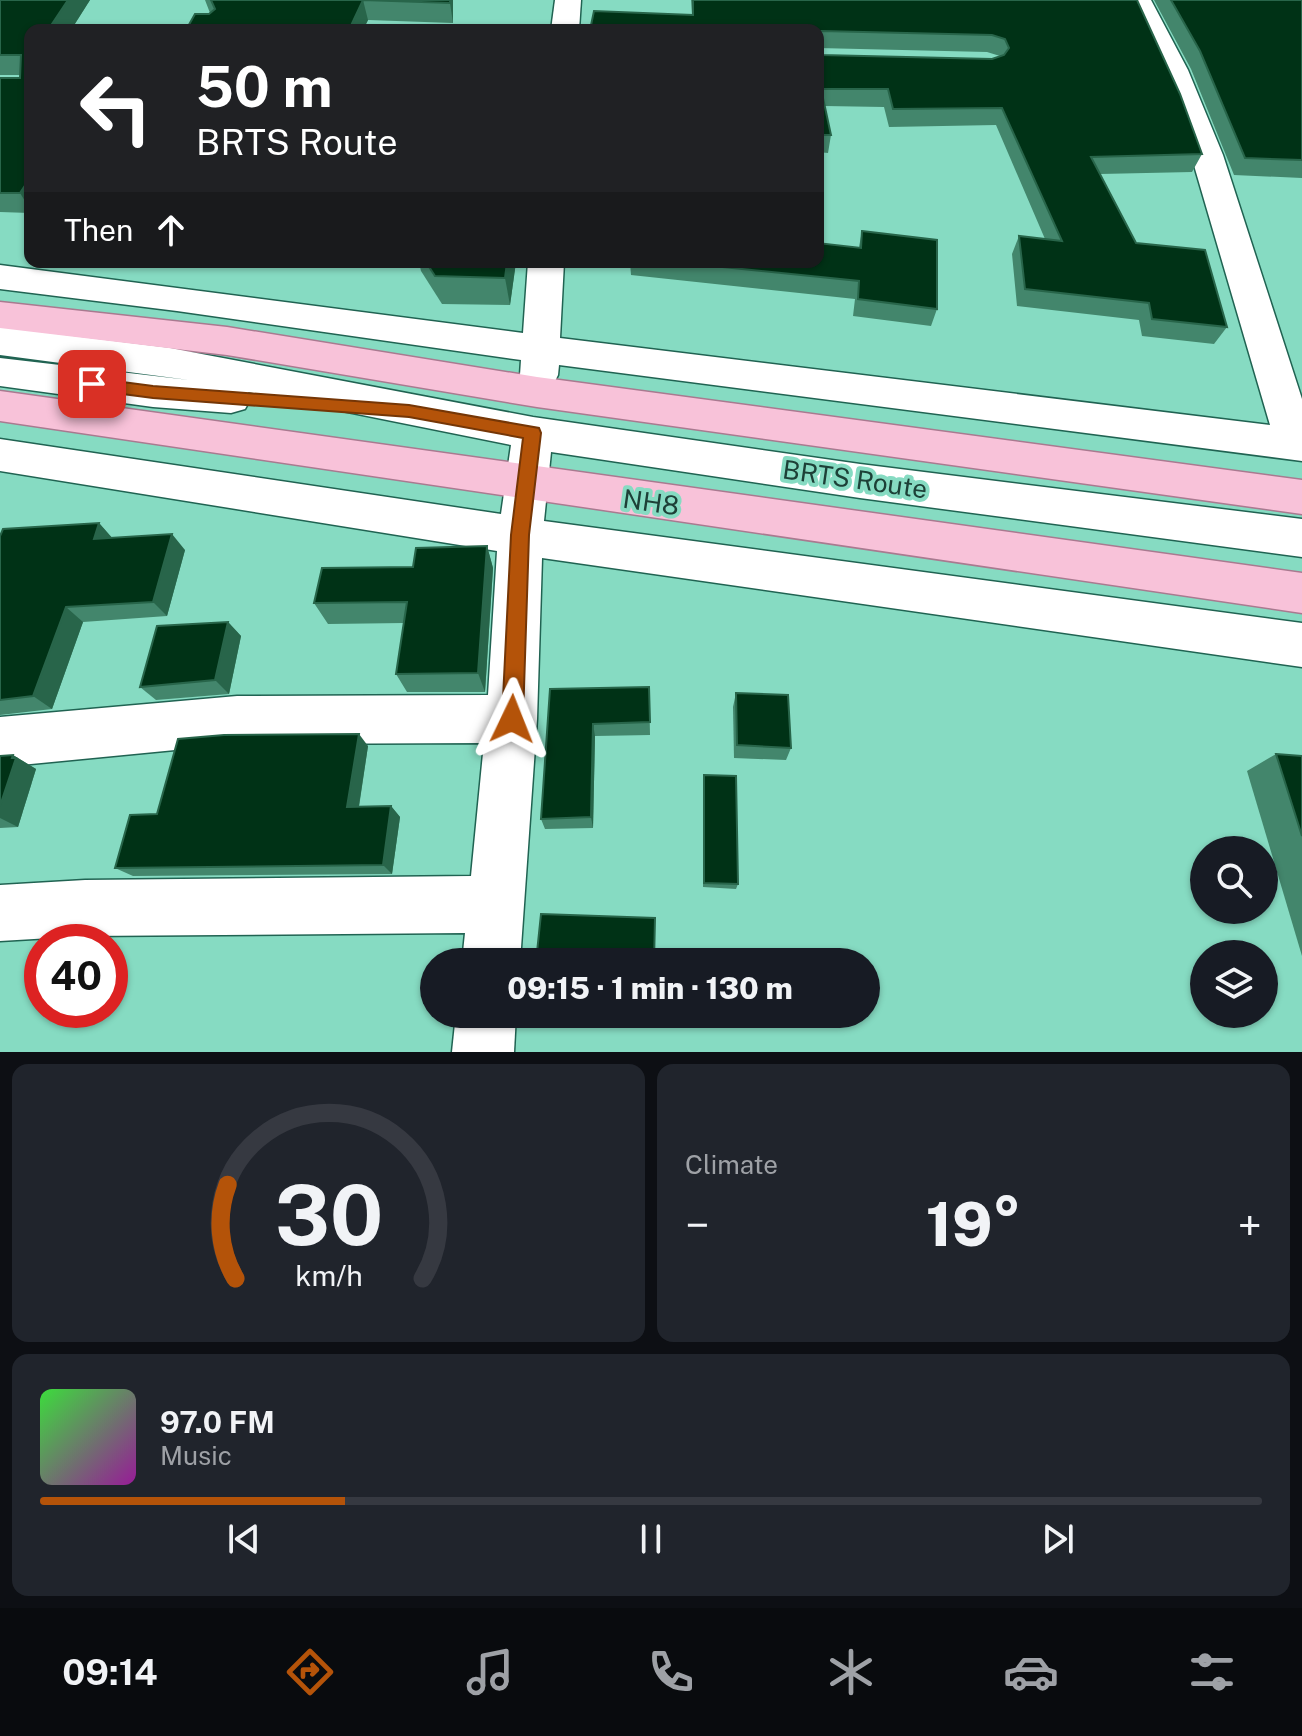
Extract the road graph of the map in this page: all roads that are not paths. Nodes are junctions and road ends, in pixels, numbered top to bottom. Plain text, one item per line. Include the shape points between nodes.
1 (568, 0) edge
2 (1130, 1) edge
3 (566, 24) edge
4 (546, 268) edge
5 (0, 277) edge
6 (0, 315) edge
7 (0, 341) edge
8 (542, 349) junction
9 (0, 372) edge
10 (0, 406) edge
11 (409, 411) junction
12 (535, 413) junction
13 (1299, 444) edge
14 (0, 455) edge
15 (527, 484) junction
16 (1302, 497) edge
17 (520, 535) junction
18 (1302, 538) edge
19 (1302, 593) edge
20 (1302, 645) edge
21 (512, 719) junction
22 (0, 742) edge
23 (496, 904) junction
24 (0, 913) edge
25 (492, 948) edge
26 (485, 1028) edge
27 (483, 1052) edge

1 - 3 street
2 - 13 street via 1174,70 1207,155
4 - 8 street
5 - 8 street
6 - 12 main road via 227,341
7 - 11 street via 170,362
8 - 12 street
8 - 13 street
9 - 11 street via 153,392
10 - 15 main road, NH8
11 - 12 street, BRTS Route
12 - 15 street
12 - 16 main road
12 - 18 street, BRTS Route via 860,481
14 - 17 street
15 - 17 street
15 - 19 main road, NH8
17 - 20 street
17 - 21 street
21 - 22 street via 237,720
21 - 23 street
23 - 24 street
23 - 25 street
26 - 27 street

